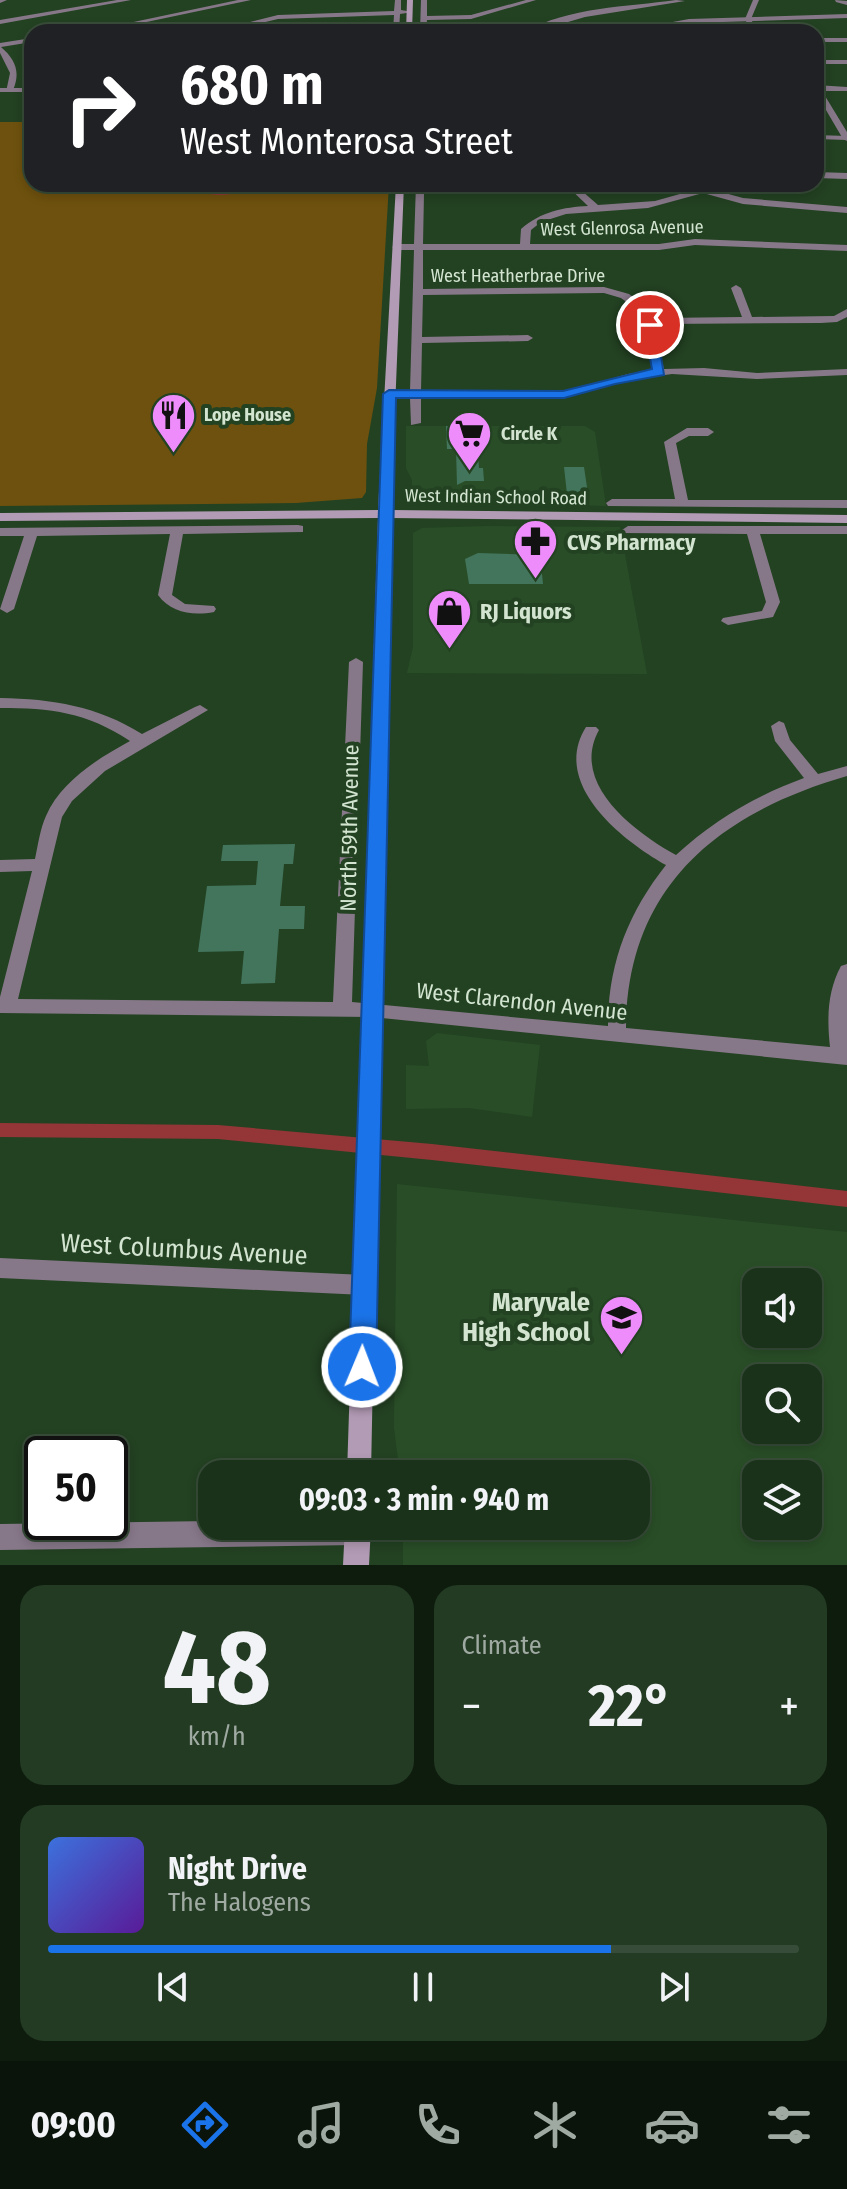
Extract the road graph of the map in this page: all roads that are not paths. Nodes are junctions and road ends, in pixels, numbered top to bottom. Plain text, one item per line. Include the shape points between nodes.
1 (128, 0) edge
2 (248, 0) edge
3 (398, 0) edge
4 (410, 0) edge
5 (424, 0) edge
6 (533, 0) edge
7 (622, 0) edge
8 (756, 0) edge
9 (682, 1) edge
10 (838, 1) edge
11 (497, 3) dead end
12 (847, 3) edge
13 (510, 6) junction
14 (633, 6) junction
15 (397, 12) junction
16 (410, 12) junction
17 (847, 16) edge
18 (423, 18) junction
19 (748, 19) junction
20 (0, 22) edge
21 (129, 24) edge
22 (248, 24) edge
23 (396, 24) edge
24 (409, 24) edge
25 (423, 24) edge
26 (549, 24) edge
27 (670, 24) edge
28 (750, 24) edge
29 (824, 40) edge
30 (847, 40) edge
31 (24, 42) edge
32 (0, 47) edge
33 (824, 62) edge
34 (847, 62) edge
35 (824, 88) edge
36 (847, 89) edge
37 (5, 90) edge
38 (824, 101) edge
39 (824, 137) edge
40 (847, 138) edge
41 (824, 175) edge
42 (847, 176) edge
43 (400, 192) edge
44 (420, 192) edge
45 (578, 192) edge
46 (697, 192) edge
47 (705, 192) edge
48 (596, 208) junction
49 (847, 210) edge
50 (525, 246) junction
51 (397, 247) junction
52 (419, 247) junction
53 (847, 248) edge
54 (736, 288) dead end
55 (418, 292) junction
56 (847, 312) edge
57 (748, 320) junction
58 (659, 321) junction
59 (528, 338) dead end
60 (417, 340) junction
61 (659, 372) junction
62 (847, 372) edge
63 (389, 394) junction
64 (416, 394) junction
65 (415, 423) dead end
66 (708, 432) dead end
67 (612, 503) dead end
68 (682, 503) junction
69 (847, 504) edge
70 (384, 514) junction
71 (0, 517) edge
72 (847, 519) edge
73 (298, 529) dead end
74 (177, 530) junction
75 (628, 530) dead end
76 (752, 530) junction
77 (847, 530) edge
78 (0, 532) edge
79 (32, 532) junction
80 (7, 609) dead end
81 (209, 609) dead end
82 (728, 621) dead end
83 (356, 662) dead end
84 (0, 703) edge
85 (200, 710) dead end
86 (779, 726) dead end
87 (591, 730) dead end
88 (143, 742) junction
89 (847, 771) edge
90 (814, 779) junction
91 (676, 863) junction
92 (42, 865) junction
93 (0, 866) edge
94 (847, 971) edge
95 (4, 1006) edge
96 (372, 1010) junction
97 (342, 1011) junction
98 (617, 1035) junction
99 (844, 1056) edge
100 (0, 1268) edge
101 (364, 1285) junction
102 (359, 1460) edge
103 (198, 1533) edge
104 (0, 1537) edge
105 (357, 1540) edge
106 (356, 1565) edge

1 - 20 street
2 - 21 street
3 - 15 street
4 - 16 main road
5 - 18 street
6 - 13 street
7 - 14 street
8 - 19 street
9 - 14 street
10 - 12 street
11 - 13 street
13 - 18 street via 471,17
14 - 26 street
15 - 16 street
15 - 22 street via 278,17
15 - 23 street
16 - 24 main road
17 - 19 street
18 - 25 street
19 - 27 street
19 - 28 street
29 - 30 street
31 - 32 street
32 - 37 street via 19,67
33 - 34 street
35 - 36 street
38 - 40 street
39 - 40 street
41 - 42 street
43 - 51 main road, North 59th Avenue
44 - 52 street
45 - 48 street
46 - 48 street via 664,203
47 - 49 street via 780,207
48 - 50 street via 541,219 526,229
50 - 52 street, West Glenrosa Avenue
50 - 53 street, West Glenrosa Avenue via 659,247 695,242
51 - 52 street, West Glenrosa Avenue
51 - 63 main road, North 59th Avenue
52 - 55 street
54 - 57 street
55 - 58 street, West Heatherbrae Drive via 604,290 625,296
55 - 60 street
56 - 57 street via 837,319
57 - 58 street
58 - 61 street via 649,328
59 - 60 street
60 - 64 street
61 - 62 street
61 - 64 street via 564,395
63 - 64 street
63 - 70 main road, North 59th Avenue
64 - 65 street
66 - 68 street via 687,432 670,442
67 - 68 street, West Indian School Road
68 - 69 street, West Indian School Road
70 - 71 main road, West Indian School Road
70 - 72 main road, West Indian School Road
70 - 96 main road, North 59th Avenue
73 - 74 street
74 - 79 street
74 - 81 street via 165,595 183,608
75 - 76 street
76 - 77 street
76 - 82 street via 773,602 768,614
78 - 79 street
79 - 80 street
83 - 97 street, North 59th Avenue
84 - 88 street via 65,705 112,721
85 - 88 street
86 - 90 street via 783,741
87 - 91 street via 583,748 598,802 623,830
88 - 92 street via 93,771 65,797 54,816
89 - 90 street
90 - 91 street via 714,829
91 - 98 street via 655,890 629,941 621,969
92 - 93 street
92 - 95 street
94 - 99 street via 836,1011
95 - 97 street, West Clarendon Avenue
96 - 97 street, West Clarendon Avenue
96 - 98 street, West Clarendon Avenue
96 - 101 main road, North 59th Avenue
98 - 99 street, West Clarendon Avenue
100 - 101 street, West Columbus Avenue
101 - 102 main road, North 59th Avenue
103 - 104 street
105 - 106 main road

